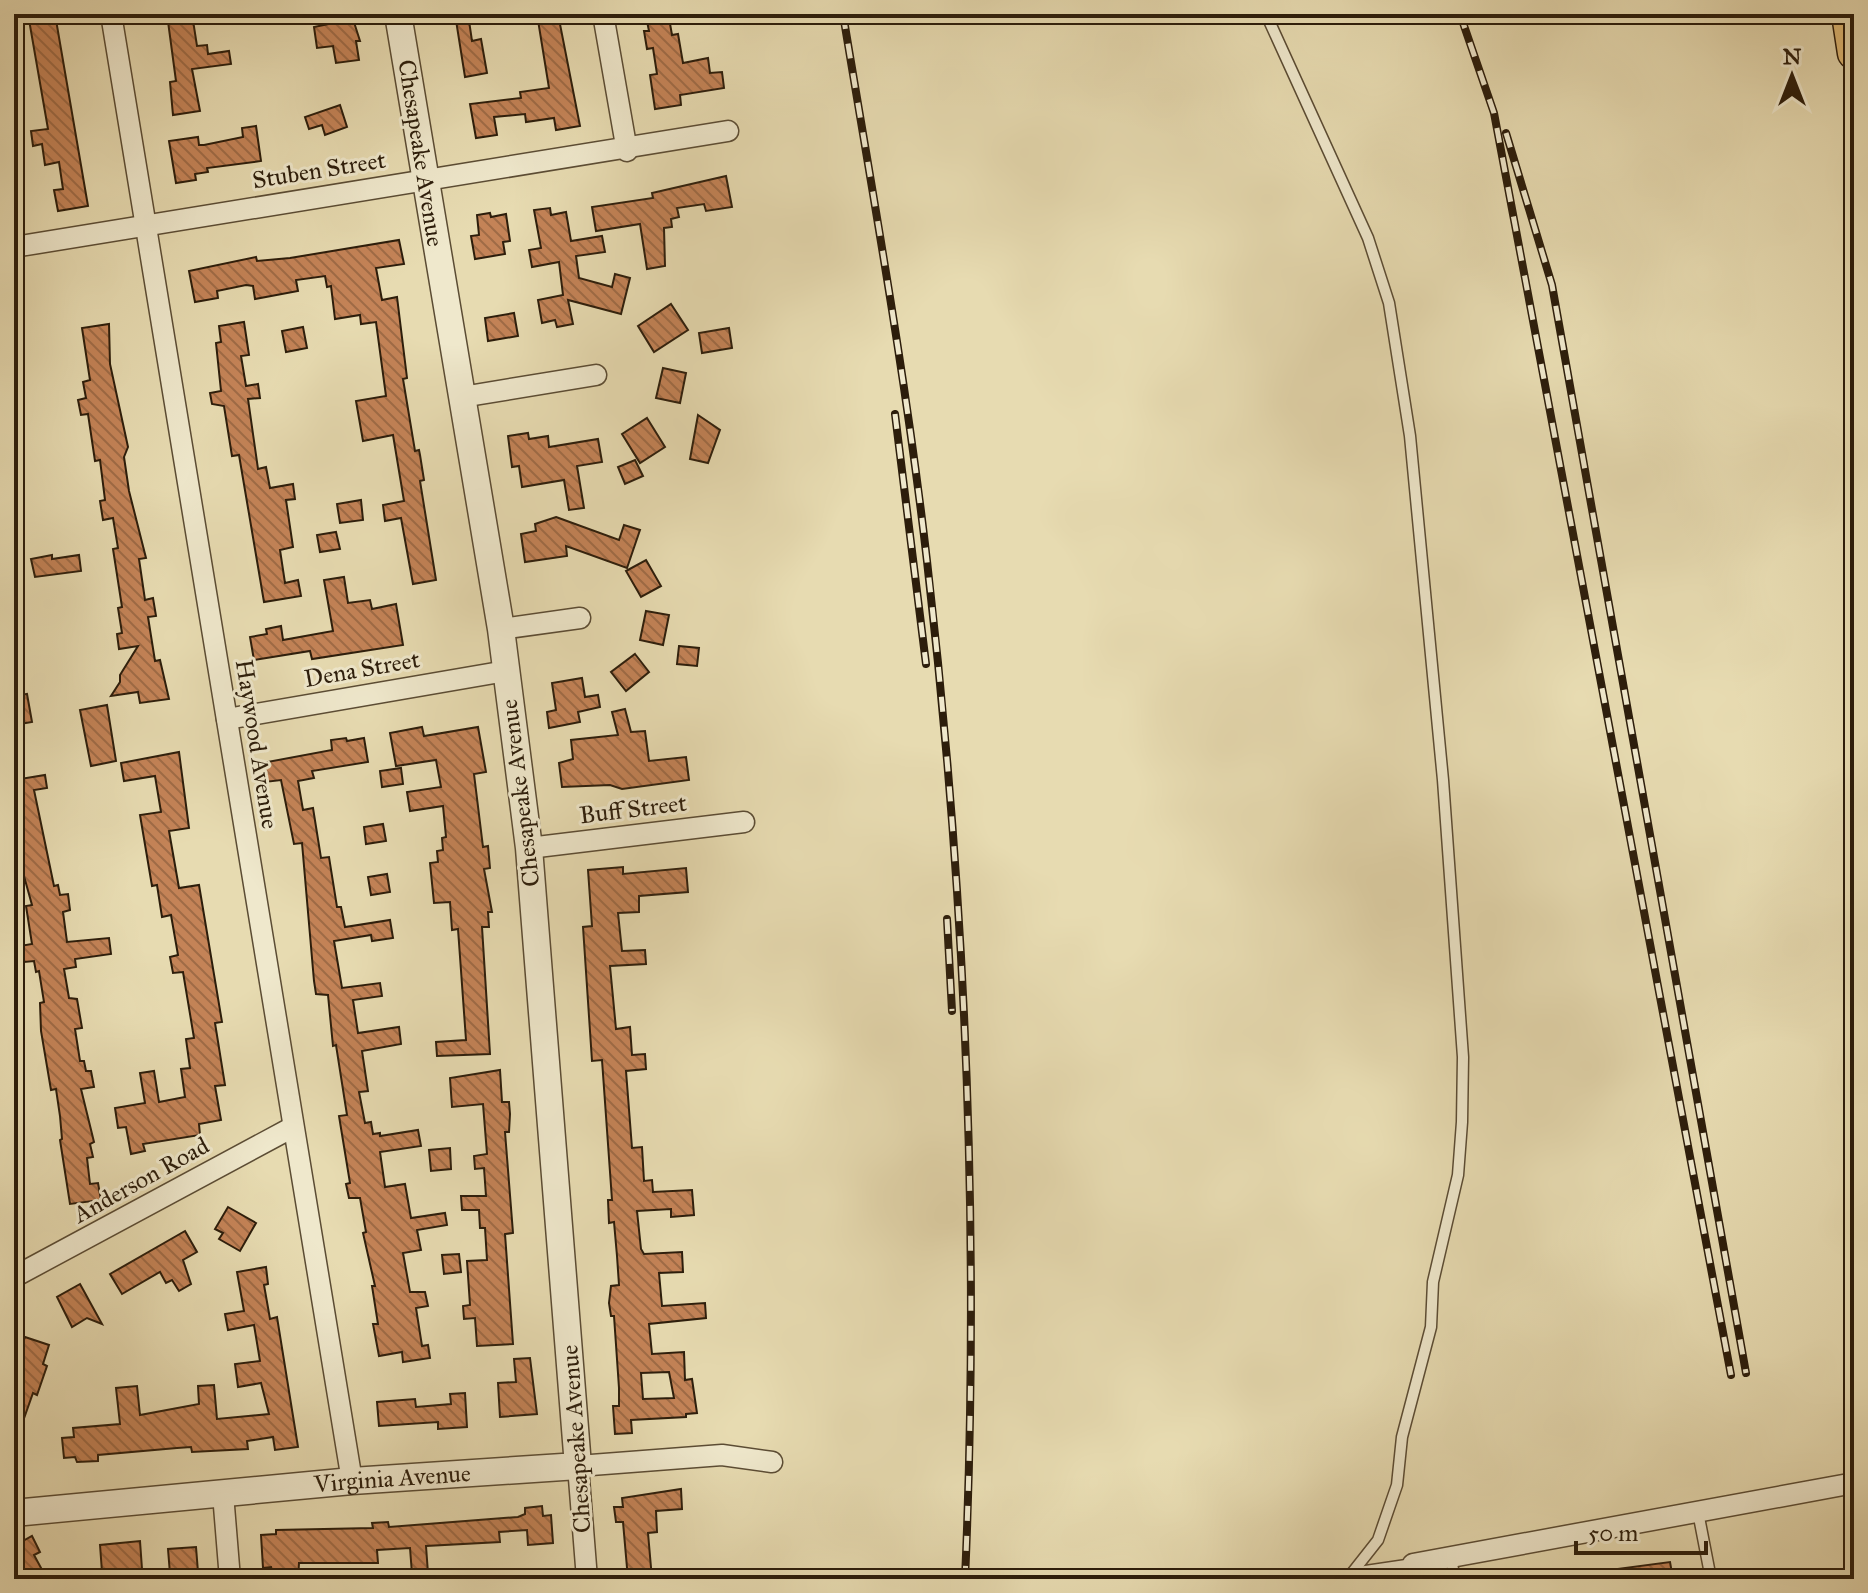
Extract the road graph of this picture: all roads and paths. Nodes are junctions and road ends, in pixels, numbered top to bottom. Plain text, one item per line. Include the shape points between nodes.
1 (111, 14) edge
2 (398, 14) edge
3 (603, 14) edge
4 (1266, 14) edge
5 (1848, 14) edge
6 (1854, 53) edge
7 (728, 131) dead end
8 (627, 149) junction
9 (426, 179) junction
10 (145, 225) junction
11 (14, 247) edge
12 (596, 375) dead end
13 (462, 397) junction
14 (580, 618) dead end
15 (501, 629) junction
16 (506, 671) junction
17 (227, 719) junction
18 (744, 822) dead end
19 (529, 848) junction
20 (293, 1127) junction
21 (14, 1277) edge
22 (772, 1462) dead end
23 (578, 1466) junction
24 (352, 1481) junction
25 (1854, 1483) edge
26 (223, 1494) junction
27 (1698, 1512) junction
28 (14, 1513) edge
29 (1413, 1564) joint
30 (1453, 1569) edge
31 (1350, 1576) edge
32 (230, 1579) edge
33 (587, 1579) edge
34 (1711, 1579) edge

1 - 10 street, Haywood Avenue
2 - 9 street, Chesapeake Avenue
3 - 8 street
4 - 31 lane via 1372,248 1396,342 1442,764 1463,1057 1458,1175 1433,1282 1431,1327 1402,1437 1397,1485 1378,1540
5 - 6 main road
7 - 8 street, Stuben Street
8 - 9 street, Stuben Street
9 - 10 street, Stuben Street
9 - 13 street, Chesapeake Avenue
10 - 11 street, Stuben Street
10 - 17 street, Haywood Avenue
12 - 13 street
13 - 15 street, Chesapeake Avenue
14 - 15 street
15 - 16 street, Chesapeake Avenue
16 - 17 street, Dena Street
16 - 19 street, Chesapeake Avenue
17 - 20 street, Haywood Avenue
18 - 19 street, Buff Street
19 - 23 street, Chesapeake Avenue
20 - 21 street, Anderson Road
20 - 24 street, Haywood Avenue
22 - 23 street, Virginia Avenue via 722,1455
23 - 24 street, Virginia Avenue
23 - 33 street, Chesapeake Avenue
24 - 26 street, Virginia Avenue
25 - 27 street
26 - 28 street, Virginia Avenue
26 - 32 street
27 - 30 street
27 - 34 lane
29 - 30 street
29 - 31 lane

